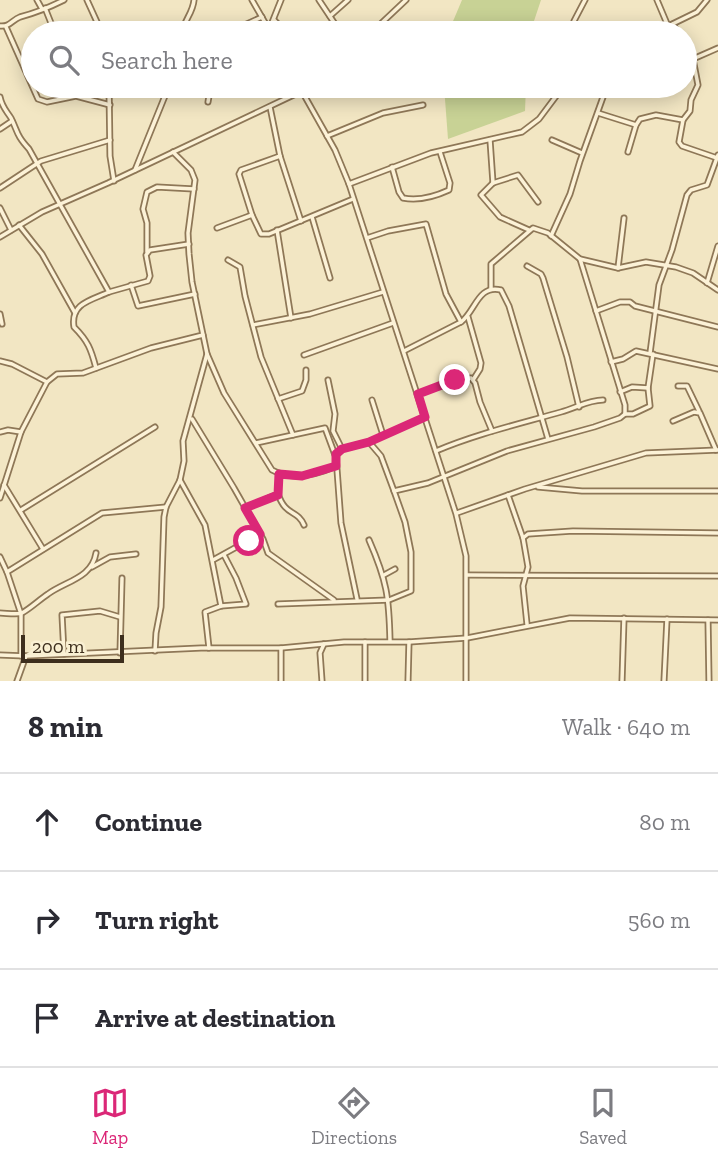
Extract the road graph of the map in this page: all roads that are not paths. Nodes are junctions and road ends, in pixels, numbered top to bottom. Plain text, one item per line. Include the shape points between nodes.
1 (37, 0) edge
2 (64, 0) edge
3 (88, 0) edge
4 (194, 0) edge
5 (252, 0) edge
6 (281, 0) edge
7 (319, 0) edge
8 (348, 0) edge
9 (406, 0) edge
10 (585, 0) edge
11 (657, 0) edge
12 (707, 0) edge
13 (43, 9) junction
14 (330, 16) junction
15 (262, 17) junction
16 (274, 20) edge
17 (49, 21) edge
18 (96, 21) edge
19 (186, 21) edge
20 (254, 21) edge
21 (264, 21) edge
22 (333, 21) edge
23 (384, 21) edge
24 (574, 21) edge
25 (669, 21) edge
26 (679, 21) edge
27 (0, 26) edge
28 (6, 27) junction
29 (718, 48) edge
30 (697, 57) edge
31 (21, 61) edge
32 (0, 97) edge
33 (38, 98) edge
34 (66, 98) edge
35 (84, 98) edge
36 (110, 98) edge
37 (164, 98) edge
38 (209, 98) edge
39 (288, 98) edge
40 (306, 98) edge
41 (553, 98) edge
42 (603, 98) edge
43 (692, 98) edge
44 (208, 102) dead end
45 (110, 105) junction
46 (423, 105) dead end
47 (270, 107) junction
48 (598, 113) junction
49 (683, 120) junction
50 (12, 121) junction
51 (636, 125) junction
52 (0, 129) edge
53 (327, 136) junction
54 (110, 140) junction
55 (490, 140) junction
56 (552, 140) dead end
57 (173, 152) junction
58 (440, 152) junction
59 (628, 152) dead end
60 (582, 153) junction
61 (280, 156) junction
62 (718, 157) edge
63 (37, 164) junction
64 (391, 167) junction
65 (135, 170) junction
66 (114, 181) junction
67 (493, 183) junction
68 (349, 184) junction
69 (0, 188) edge
70 (194, 189) junction
71 (353, 199) junction
72 (538, 202) dead end
73 (60, 204) junction
74 (0, 208) edge
75 (252, 215) junction
76 (312, 217) junction
77 (624, 218) dead end
78 (301, 221) junction
79 (19, 225) junction
80 (217, 228) dead end
81 (11, 230) junction
82 (277, 230) junction
83 (529, 230) junction
84 (551, 236) junction
85 (0, 237) edge
86 (367, 238) junction
87 (189, 244) junction
88 (718, 246) edge
89 (147, 252) junction
90 (228, 260) dead end
91 (580, 260) junction
92 (527, 266) dead end
93 (664, 266) junction
94 (618, 268) junction
95 (330, 278) dead end
96 (707, 283) junction
97 (131, 285) junction
98 (491, 289) junction
99 (718, 290) edge
100 (109, 292) junction
101 (383, 292) junction
102 (195, 294) junction
103 (656, 310) junction
104 (596, 311) junction
105 (75, 313) junction
106 (0, 314) edge
107 (468, 317) junction
108 (290, 318) junction
109 (461, 322) junction
110 (393, 323) junction
111 (2, 324) dead end
112 (253, 325) junction
113 (718, 327) edge
114 (202, 335) junction
115 (403, 351) junction
116 (207, 354) junction
117 (651, 354) junction
118 (304, 355) dead end
119 (0, 361) edge
120 (611, 362) junction
121 (96, 368) junction
122 (718, 369) edge
123 (306, 370) dead end
124 (328, 380) dead end
125 (473, 380) junction
126 (47, 383) junction
127 (678, 386) dead end
128 (649, 388) junction
129 (620, 392) junction
130 (418, 394) junction
131 (278, 399) junction
132 (372, 400) dead end
133 (603, 400) dead end
134 (579, 407) junction
135 (700, 413) junction
136 (625, 414) junction
137 (425, 417) junction
138 (541, 417) junction
139 (191, 418) junction
140 (673, 421) dead end
141 (155, 427) dead end
142 (492, 431) junction
143 (0, 432) edge
144 (21, 432) junction
145 (293, 435) junction
146 (383, 435) junction
147 (548, 439) junction
148 (369, 442) junction
149 (256, 443) junction
150 (342, 449) junction
151 (717, 450) edge
152 (436, 451) junction
153 (336, 456) junction
154 (336, 466) junction
155 (279, 474) junction
156 (443, 477) junction
157 (180, 480) junction
158 (5, 485) junction
159 (535, 486) junction
160 (394, 491) junction
161 (718, 491) edge
162 (278, 495) junction
163 (508, 495) junction
164 (0, 498) edge
165 (166, 507) junction
166 (245, 508) junction
167 (21, 510) junction
168 (456, 514) junction
169 (304, 525) dead end
170 (718, 533) edge
171 (260, 534) junction
172 (523, 538) junction
173 (369, 540) dead end
174 (43, 549) junction
175 (96, 553) dead end
176 (136, 554) dead end
177 (224, 555) junction
178 (0, 557) edge
179 (212, 560) junction
180 (90, 568) junction
181 (396, 569) dead end
182 (4, 571) edge
183 (384, 575) junction
184 (467, 575) junction
185 (527, 575) junction
186 (718, 576) edge
187 (122, 578) dead end
188 (357, 599) junction
189 (334, 600) junction
190 (389, 600) junction
191 (278, 604) dead end
192 (221, 606) junction
193 (0, 613) edge
194 (21, 614) junction
195 (120, 617) junction
196 (624, 618) junction
197 (667, 619) junction
198 (708, 620) junction
199 (718, 620) edge
200 (527, 625) junction
201 (467, 638) junction
202 (390, 641) junction
203 (365, 642) junction
204 (409, 642) junction
205 (324, 644) junction
206 (209, 648) junction
207 (281, 648) junction
208 (155, 651) junction
209 (120, 653) junction
210 (64, 654) junction
211 (0, 655) edge
212 (24, 656) junction
213 (718, 662) edge
214 (710, 663) junction
215 (17, 681) edge
216 (281, 681) edge
217 (321, 681) edge
218 (365, 681) edge
219 (408, 681) edge
220 (466, 681) edge
221 (622, 681) edge
222 (664, 681) edge
223 (709, 681) edge

1 - 13 street
2 - 13 street
3 - 18 street
4 - 19 street
5 - 15 street
6 - 16 street
7 - 14 street
8 - 14 street
9 - 23 street
10 - 24 street
11 - 25 street
12 - 26 street via 697,12
13 - 17 street
13 - 28 street
14 - 22 street
15 - 20 street
15 - 21 street
27 - 28 street
28 - 31 street
29 - 30 street
32 - 50 street
33 - 34 street via 47,102
35 - 45 street
36 - 45 street
37 - 65 street
38 - 44 street
39 - 47 street
40 - 53 street
41 - 55 street via 533,125
42 - 48 street
43 - 49 street
45 - 54 street
46 - 53 street via 383,113
47 - 57 street
47 - 61 street
48 - 51 street
48 - 60 street
49 - 51 street via 656,115 643,117
49 - 62 street via 682,146
50 - 52 street
50 - 63 street
51 - 59 street
53 - 68 street
54 - 63 street
54 - 66 street
55 - 58 street
55 - 67 street
56 - 60 street
57 - 65 street
57 - 70 street via 191,170
58 - 64 street
58 - 64 street via 450,183 443,193 416,200 403,198
60 - 84 street
61 - 75 street via 239,173
61 - 78 street
62 - 93 street via 707,185 689,191
63 - 69 street
63 - 73 street
64 - 68 street
65 - 66 street
66 - 73 street
67 - 72 street via 519,175
67 - 83 street via 482,192 484,201 500,217
68 - 71 street
70 - 87 street
70 - 89 street via 157,187 147,192 143,209
71 - 76 street
71 - 86 street
73 - 79 street
73 - 100 street
74 - 81 street
75 - 80 street
75 - 82 street via 264,235
76 - 78 street
76 - 95 street
77 - 94 street
78 - 82 street
79 - 81 street
79 - 105 street via 50,267
81 - 85 street
82 - 108 street
83 - 84 street
83 - 98 street via 491,264
84 - 91 street
86 - 101 street
86 - 109 street via 426,224 446,293
87 - 89 street
87 - 102 street
88 - 96 street
89 - 97 street via 149,279
90 - 112 street via 240,267
91 - 94 street
91 - 104 street
92 - 134 street via 544,278
93 - 94 street via 643,262
93 - 96 street via 685,269
93 - 103 street
96 - 99 street
97 - 100 street
97 - 102 street via 138,306
98 - 107 street via 478,298
98 - 138 street via 505,295
100 - 105 street via 81,303
101 - 108 street
101 - 110 street
102 - 114 street
103 - 104 street via 625,301
103 - 113 street
103 - 117 street
104 - 120 street
105 - 121 street via 74,327 90,346
106 - 111 street
107 - 109 street
107 - 125 street via 481,363
108 - 112 street
109 - 115 street
110 - 115 street
110 - 118 street
112 - 131 street
114 - 116 street
114 - 121 street
115 - 130 street
116 - 139 street
116 - 149 street via 224,393
117 - 120 street via 634,352
117 - 122 street
117 - 128 street
119 - 126 street
120 - 129 street
121 - 126 street via 57,374
123 - 131 street via 302,391
124 - 150 street via 333,431
125 - 130 street via 455,380
125 - 142 street
126 - 144 street
127 - 135 street via 689,387
128 - 129 street
128 - 136 street via 650,406
129 - 136 street
130 - 137 street
131 - 145 street
132 - 146 street
133 - 134 street
134 - 138 street
135 - 140 street
135 - 151 street
136 - 147 street
137 - 146 street
137 - 152 street
138 - 142 street
138 - 147 street
139 - 157 street via 183,441
139 - 166 street
141 - 167 street
142 - 152 street
143 - 144 street
144 - 158 street
145 - 149 street
145 - 153 street via 325,429
146 - 148 street
147 - 156 street
148 - 150 street
148 - 160 street via 381,456
149 - 155 street via 267,465
150 - 153 street
151 - 159 street via 652,452
152 - 156 street
153 - 154 street
154 - 155 street via 302,476
154 - 188 street via 341,523
155 - 162 street
156 - 160 street
156 - 168 street
157 - 165 street
157 - 179 street via 205,525
158 - 164 street
158 - 167 street
159 - 161 street via 582,491
159 - 163 street
160 - 190 street via 405,522 413,586
162 - 166 street
162 - 169 street via 282,507
163 - 168 street
163 - 172 street
165 - 174 street via 102,513
165 - 208 street
166 - 171 street
167 - 174 street
168 - 184 street
170 - 172 street via 555,532
171 - 177 street
171 - 189 street via 268,554
172 - 185 street
173 - 183 street
174 - 182 street
175 - 180 street
176 - 180 street via 110,556
177 - 179 street
177 - 192 street via 246,604
178 - 182 street
179 - 192 street
180 - 194 street
181 - 183 street
182 - 194 street
183 - 190 street
184 - 185 street
184 - 201 street
185 - 186 street
185 - 200 street via 523,586
187 - 195 street
188 - 189 street
188 - 190 street
189 - 191 street
190 - 202 street
192 - 206 street via 205,612
193 - 194 street
194 - 212 street
195 - 209 street
195 - 210 street via 100,611 62,615
196 - 197 street
196 - 200 street via 570,618
196 - 221 street
197 - 198 street
197 - 222 street
198 - 199 street
198 - 214 street
200 - 201 street
201 - 204 street
201 - 220 street
202 - 203 street
202 - 204 street
203 - 205 street
203 - 218 street
204 - 219 street
205 - 207 street
205 - 217 street via 319,657
206 - 207 street
206 - 208 street
207 - 216 street
208 - 209 street
209 - 210 street
210 - 212 street
211 - 212 street
212 - 215 street
213 - 214 street
214 - 223 street

